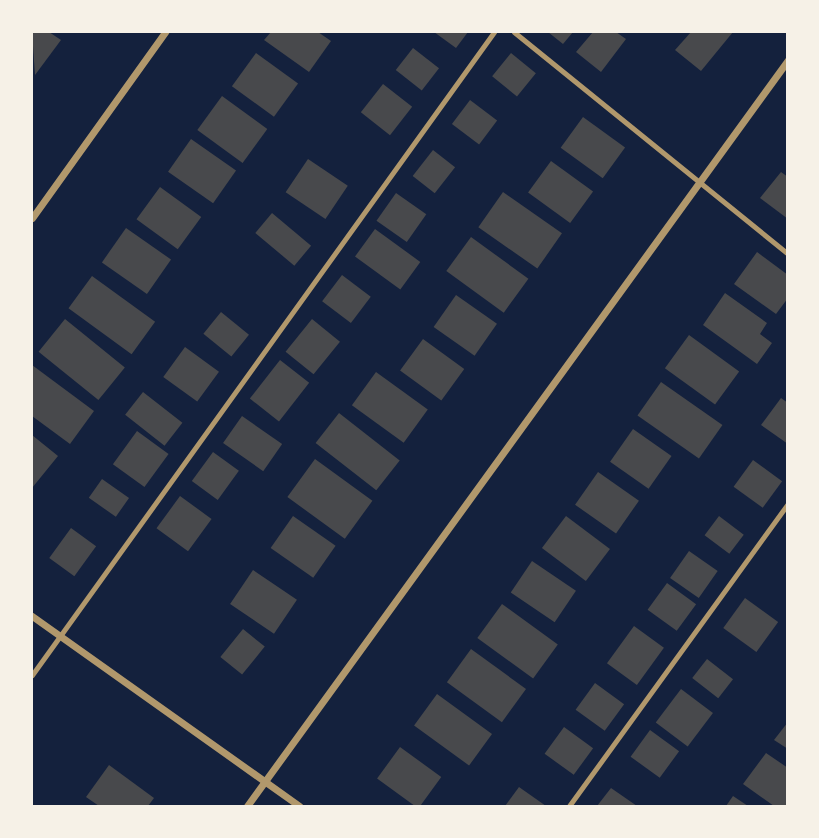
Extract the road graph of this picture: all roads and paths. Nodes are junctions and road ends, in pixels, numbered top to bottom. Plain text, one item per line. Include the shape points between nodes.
1 (165, 32) edge
2 (494, 32) edge
3 (514, 32) edge
4 (788, 60) edge
5 (698, 181) junction
6 (32, 218) edge
7 (788, 254) edge
8 (788, 504) edge
9 (32, 616) edge
10 (60, 636) junction
11 (32, 675) edge
12 (265, 782) junction
13 (247, 807) edge
14 (299, 807) edge
15 (569, 807) edge

1 - 6 street
2 - 10 lane
3 - 5 lane
4 - 5 street
5 - 7 lane
5 - 12 street
8 - 15 lane
9 - 10 street
10 - 11 lane
10 - 12 street
12 - 13 street
12 - 14 street

